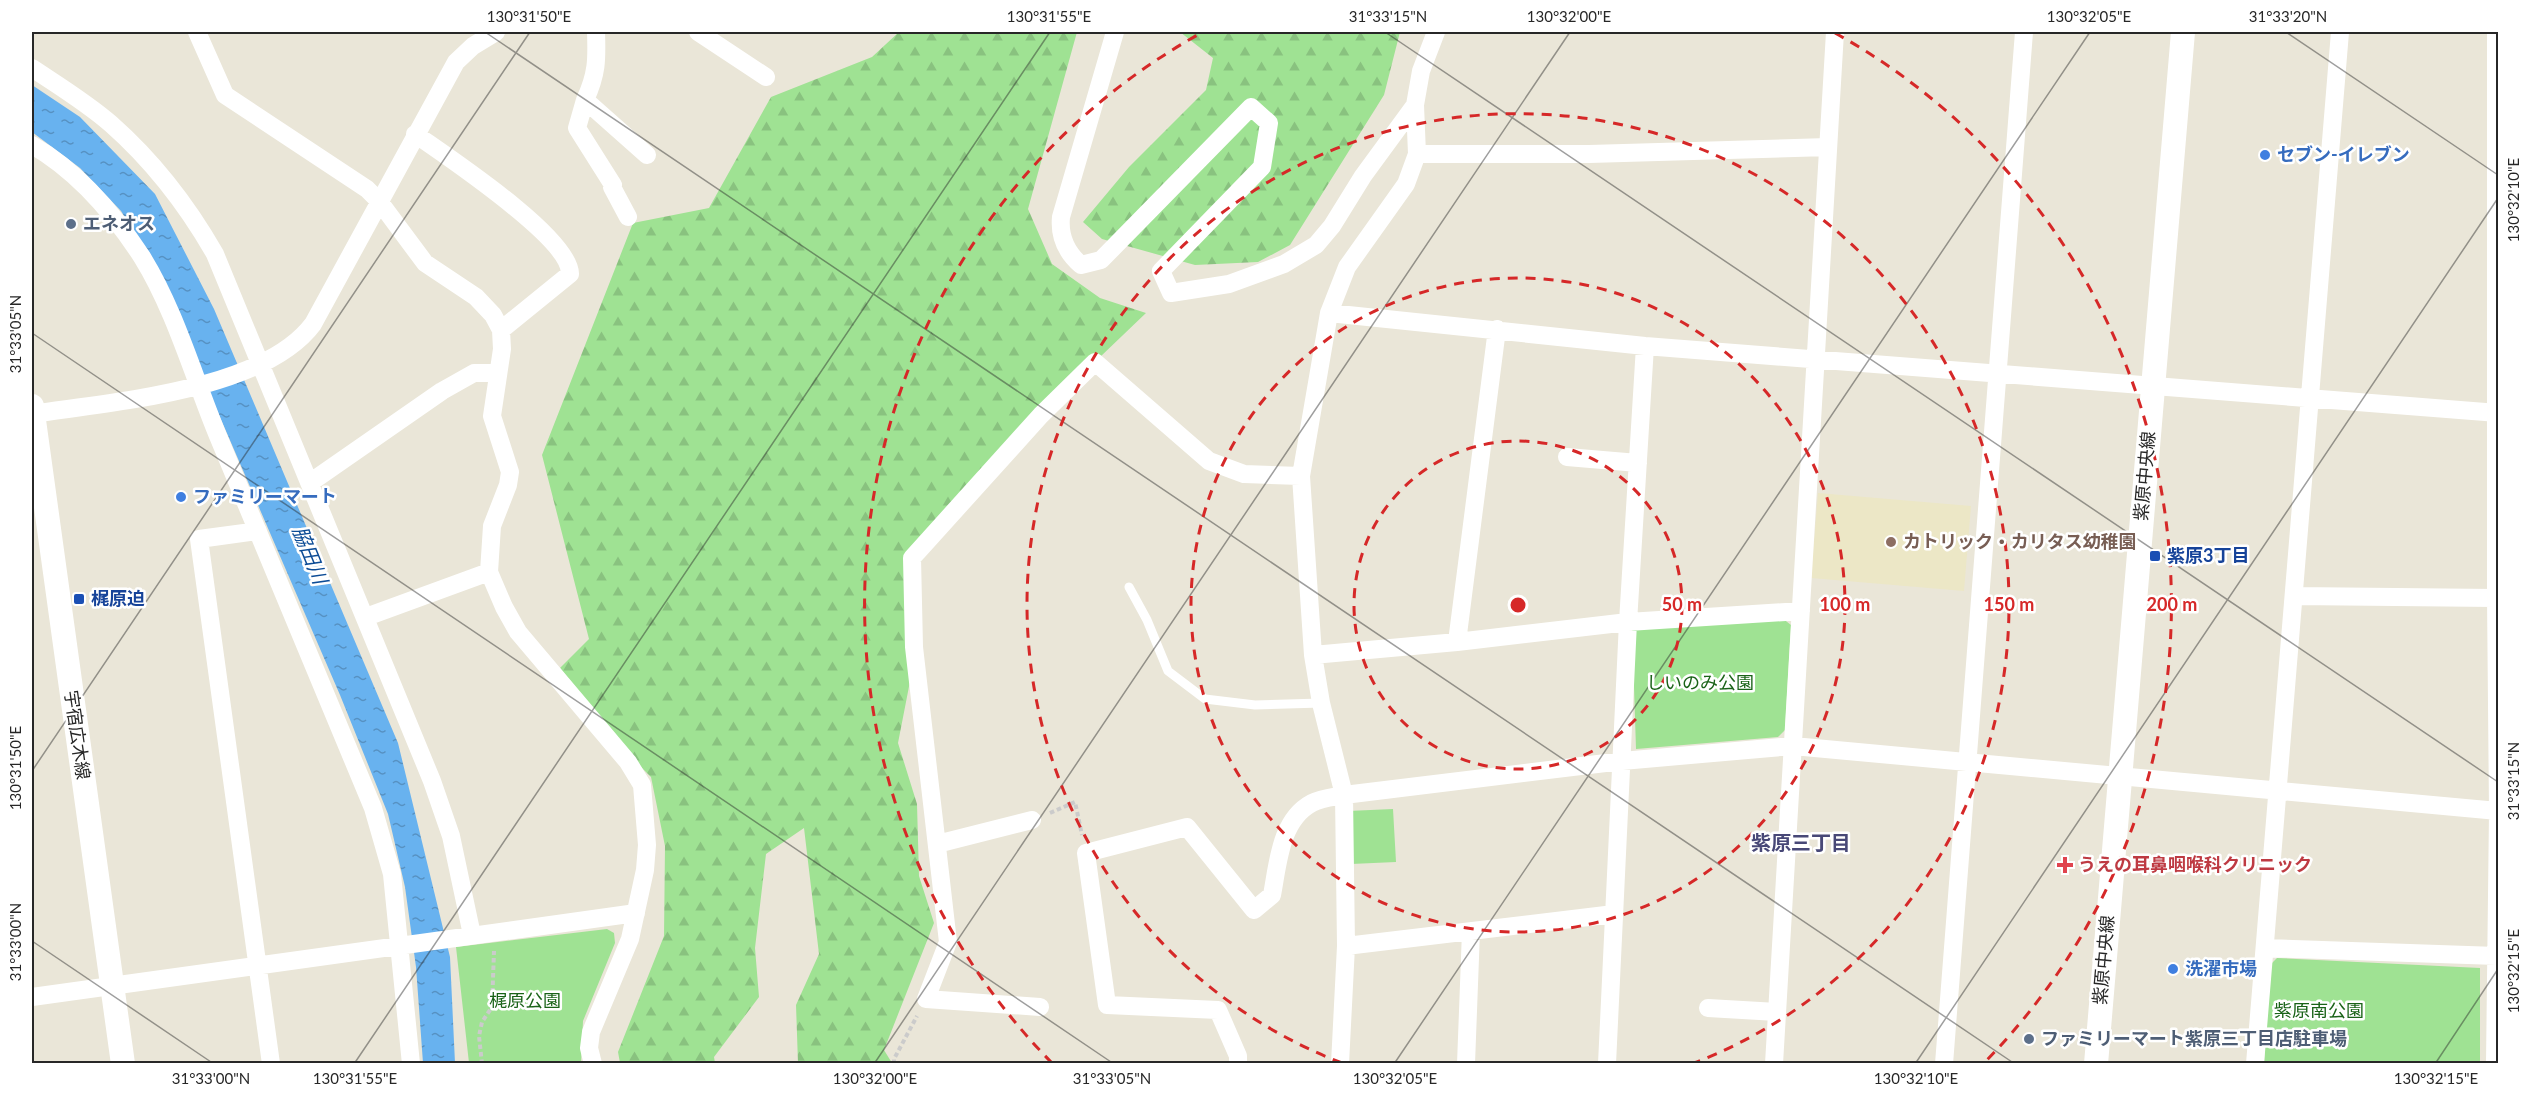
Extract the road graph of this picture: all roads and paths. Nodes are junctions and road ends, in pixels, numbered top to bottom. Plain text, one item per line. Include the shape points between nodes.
1 (197, 32) edge
2 (496, 32) edge
3 (596, 32) edge
4 (698, 32) edge
5 (1115, 32) edge
6 (1436, 32) edge
7 (1834, 32) edge
8 (2024, 32) edge
9 (2183, 32) edge
10 (2340, 32) edge
11 (2496, 32) edge
12 (32, 68) edge
13 (766, 77) dead end
14 (585, 100) junction
15 (1415, 105) junction
16 (416, 134) junction
17 (32, 145) edge
18 (1828, 147) junction
19 (1417, 154) junction
20 (647, 155) dead end
21 (379, 201) junction
22 (628, 217) dead end
23 (1329, 313) junction
24 (1497, 329) junction
25 (501, 330) junction
26 (1645, 346) junction
27 (1817, 358) junction
28 (258, 365) junction
29 (498, 373) junction
30 (1999, 373) junction
31 (201, 386) junction
32 (2152, 387) junction
33 (2308, 399) junction
34 (32, 411) edge
35 (2497, 413) edge
36 (1567, 457) dead end
37 (1638, 463) junction
38 (1301, 476) junction
39 (311, 482) junction
40 (258, 531) junction
41 (489, 572) junction
42 (1129, 587) dead end
43 (2294, 596) junction
44 (2497, 598) edge
45 (1801, 611) junction
46 (366, 617) junction
47 (1628, 622) junction
48 (1457, 642) junction
49 (1314, 655) junction
50 (1322, 703) junction
51 (1793, 746) junction
52 (1622, 761) junction
53 (1968, 764) junction
54 (2120, 776) junction
55 (2277, 791) junction
56 (1344, 795) junction
57 (2498, 811) edge
58 (1032, 820) joint
59 (937, 844) junction
60 (1086, 853) junction
61 (636, 913) junction
62 (1614, 914) junction
63 (1471, 932) junction
64 (493, 933) junction
65 (468, 936) junction
66 (404, 945) junction
67 (1346, 946) junction
68 (2265, 948) junction
69 (2498, 956) edge
70 (258, 966) junction
71 (113, 986) junction
72 (32, 997) edge
73 (926, 999) junction
74 (1040, 1007) dead end
75 (1708, 1008) dead end
76 (1777, 1012) junction
77 (123, 1064) edge
78 (271, 1064) edge
79 (411, 1064) edge
80 (482, 1064) edge
81 (593, 1064) edge
82 (894, 1064) edge
83 (1238, 1064) edge
84 (1340, 1064) edge
85 (1466, 1064) edge
86 (1607, 1064) edge
87 (1774, 1064) edge
88 (1944, 1064) edge
89 (2096, 1064) edge
90 (2255, 1064) edge
91 (2495, 1064) edge

1 - 21 street via 225,95
2 - 16 street via 456,62
3 - 14 street via 597,67
4 - 13 street
5 - 15 street via 1060,217 1065,246 1081,265 1101,260 1251,106 1269,123 1263,167 1161,271 1171,293 1229,284 1284,264 1316,244
6 - 15 street via 1421,71
7 - 18 street
8 - 30 street
9 - 32 street, 紫原中央線
10 - 33 street
11 - 35 street
12 - 28 street via 111,124 170,184 215,254
14 - 20 street
14 - 22 street via 578,129
15 - 19 street
16 - 21 street
16 - 25 street via 503,196 561,251 570,268 570,274
17 - 31 street via 102,203 141,257 159,286
18 - 19 street
18 - 27 street
19 - 23 street via 1406,184 1347,267
21 - 25 street via 425,263 476,297
21 - 28 street via 313,324 297,341
23 - 24 street
23 - 38 street
24 - 26 street
24 - 48 street
25 - 29 street
26 - 27 street
26 - 37 street
27 - 30 street
27 - 45 street
28 - 31 street
28 - 39 street
29 - 39 street via 474,373 442,391
29 - 41 street via 492,416 510,472 492,526
30 - 32 street
30 - 53 street
31 - 34 street
31 - 40 street
32 - 33 street
32 - 54 street, 紫原中央線
33 - 35 street
33 - 43 street
34 - 71 street, 宇宿広木線
35 - 44 street
36 - 37 street
37 - 47 street
38 - 49 street
38 - 59 street via 1244,474 1209,461 1095,362 1041,416 912,558 914,647
39 - 46 street
40 - 66 street via 373,808 392,874
40 - 70 street via 199,539
41 - 46 street
41 - 61 street via 518,632 628,762 642,785 647,845
42 - 50 lane via 1168,671 1205,699 1255,705
43 - 44 street
43 - 55 street
44 - 57 street
45 - 47 street
45 - 51 street
46 - 65 street via 452,836
47 - 48 street
47 - 52 street
48 - 49 street
49 - 50 street
50 - 56 street
51 - 52 street
51 - 53 street
51 - 76 street
52 - 56 street
52 - 62 street
53 - 54 street
53 - 88 street
54 - 55 street
54 - 89 street, 紫原中央線
55 - 57 street
55 - 68 street
56 - 60 street via 1314,801 1290,824 1282,842 1272,895 1254,910 1187,827
56 - 67 street
57 - 69 street
58 - 59 street
58 - 60 path via 1075,802
59 - 73 street via 948,942
60 - 83 street via 1107,1005 1218,1010
61 - 64 street
61 - 81 street via 630,939 591,1032
62 - 63 street
62 - 86 street
63 - 67 street
63 - 85 street
64 - 65 street
64 - 80 path via 492,1007 479,1036
65 - 66 street
66 - 70 street
66 - 79 street
67 - 84 street
68 - 69 street
68 - 90 street
69 - 91 street
70 - 71 street
70 - 78 street
71 - 72 street
71 - 77 street, 宇宿広木線
73 - 74 street
73 - 82 path
75 - 76 street
76 - 87 street

